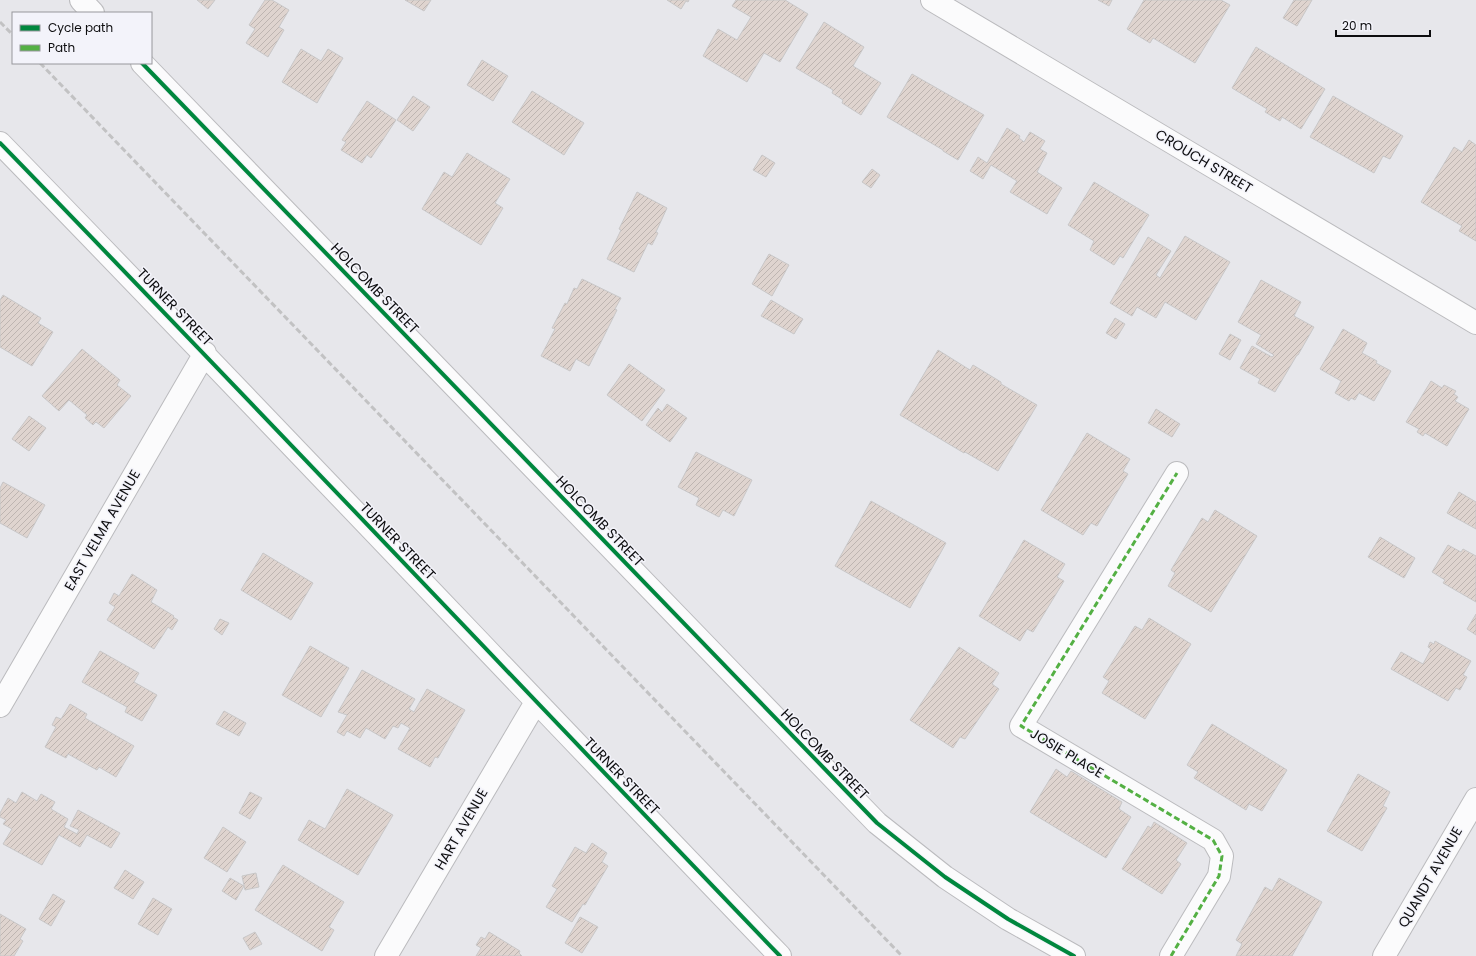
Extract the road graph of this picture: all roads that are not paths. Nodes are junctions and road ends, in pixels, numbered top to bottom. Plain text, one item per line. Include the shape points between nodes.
1 (81, 0) edge
2 (932, 0) edge
3 (92, 12) edge
4 (143, 64) edge
5 (0, 143) edge
6 (1476, 323) edge
7 (205, 353) junction
8 (1176, 473) dead end
9 (536, 702) junction
10 (0, 706) edge
11 (1476, 798) edge
12 (386, 956) edge
13 (780, 956) edge
14 (1074, 956) edge
15 (1171, 956) edge
16 (1384, 956) edge

1 - 3 street
2 - 6 street, CROUCH STREET
4 - 14 street, HOLCOMB STREET via 877,823 945,877 1008,919
5 - 7 street, TURNER STREET
7 - 9 street, TURNER STREET
7 - 10 street, EAST VELMA AVENUE
8 - 15 street, JOSIE PLACE via 1021,726 1213,840 1222,856 1219,876
9 - 12 street, HART AVENUE
9 - 13 street, TURNER STREET
11 - 16 street, QUANDT AVENUE

